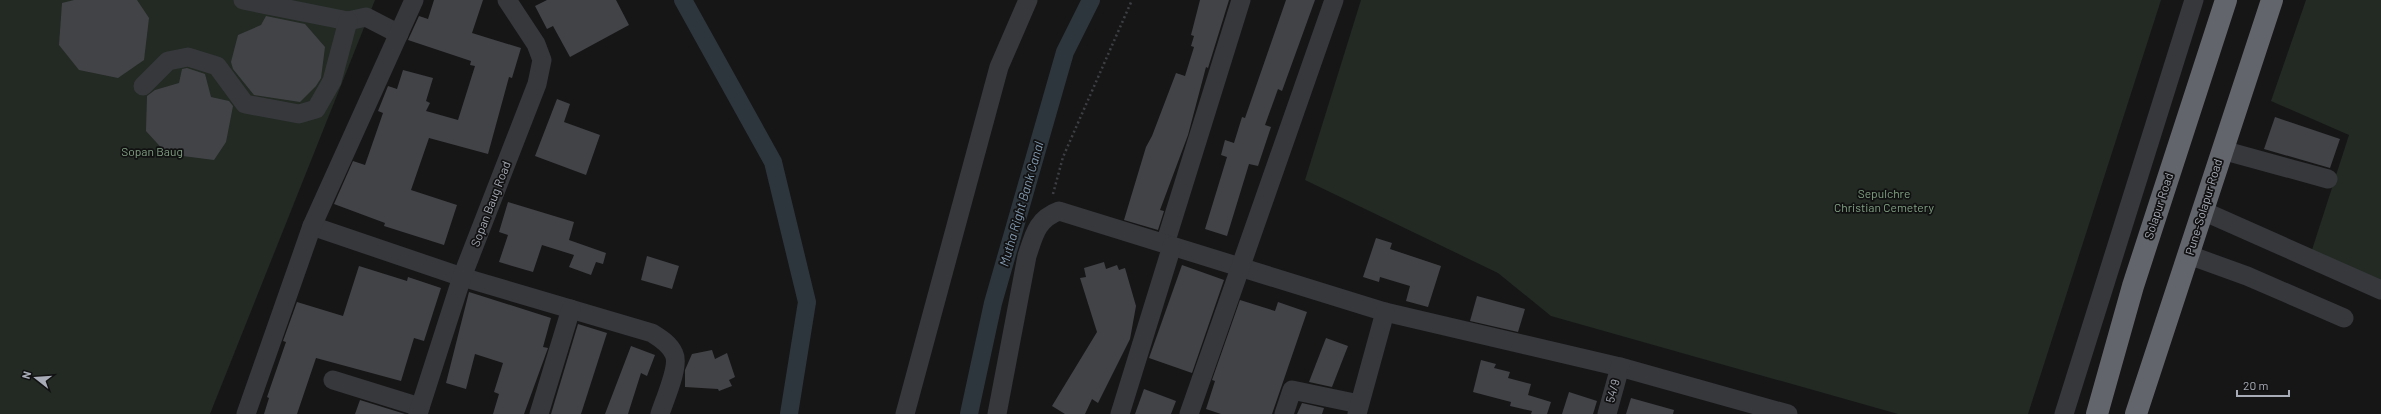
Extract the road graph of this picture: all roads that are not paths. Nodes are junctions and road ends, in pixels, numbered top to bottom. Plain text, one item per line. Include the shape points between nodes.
1 (243, 0) edge
2 (414, 0) edge
3 (507, 0) edge
4 (1028, 0) edge
5 (1241, 0) edge
6 (1334, 0) edge
7 (2194, 0) edge
8 (2226, 0) edge
9 (2272, 0) edge
10 (348, 21) junction
11 (399, 34) junction
12 (143, 86) dead end
13 (2222, 150) junction
14 (2328, 179) dead end
15 (2203, 211) junction
16 (312, 226) junction
17 (1168, 245) junction
18 (2189, 256) junction
19 (1239, 268) junction
20 (462, 277) junction
21 (2381, 290) edge
22 (572, 309) junction
23 (1385, 312) junction
24 (2344, 318) dead end
25 (1620, 367) junction
26 (333, 380) dead end
27 (1358, 409) edge
28 (419, 410) edge
29 (246, 414) edge
30 (539, 414) edge
31 (660, 414) edge
32 (905, 414) edge
33 (997, 414) edge
34 (1120, 414) edge
35 (1189, 414) edge
36 (1284, 414) edge
37 (1607, 414) edge
38 (1787, 414) edge
39 (2064, 414) edge
40 (2097, 414) edge
41 (2136, 414) edge

1 - 10 street
2 - 11 street
3 - 20 street, Sopan Baug Road via 536,44 542,60 537,84
4 - 32 street via 999,67
5 - 17 street
6 - 19 street
7 - 39 street
8 - 40 highway, Solapur Road via 2133,286
9 - 13 highway, Pune-Solapur Road
10 - 11 street via 366,17
10 - 12 street via 332,81 316,109 299,114 245,104 217,66 188,57 168,61
11 - 16 street
13 - 14 street
13 - 15 highway, Pune-Solapur Road
15 - 18 highway, Pune-Solapur Road
15 - 21 street
16 - 20 street
16 - 29 street
17 - 19 street
17 - 33 street via 1059,211 1047,216 1035,231 1027,256
17 - 34 street
18 - 24 street via 2247,276
18 - 41 highway, Pune-Solapur Road
19 - 23 street
19 - 35 street
20 - 22 street
20 - 28 street, Sopan Baug Road
22 - 30 street
22 - 31 street via 652,333 665,341 675,355 674,371
23 - 25 street
23 - 27 street
25 - 37 street, 54/9
25 - 38 street
26 - 28 street
27 - 36 street via 1292,390

